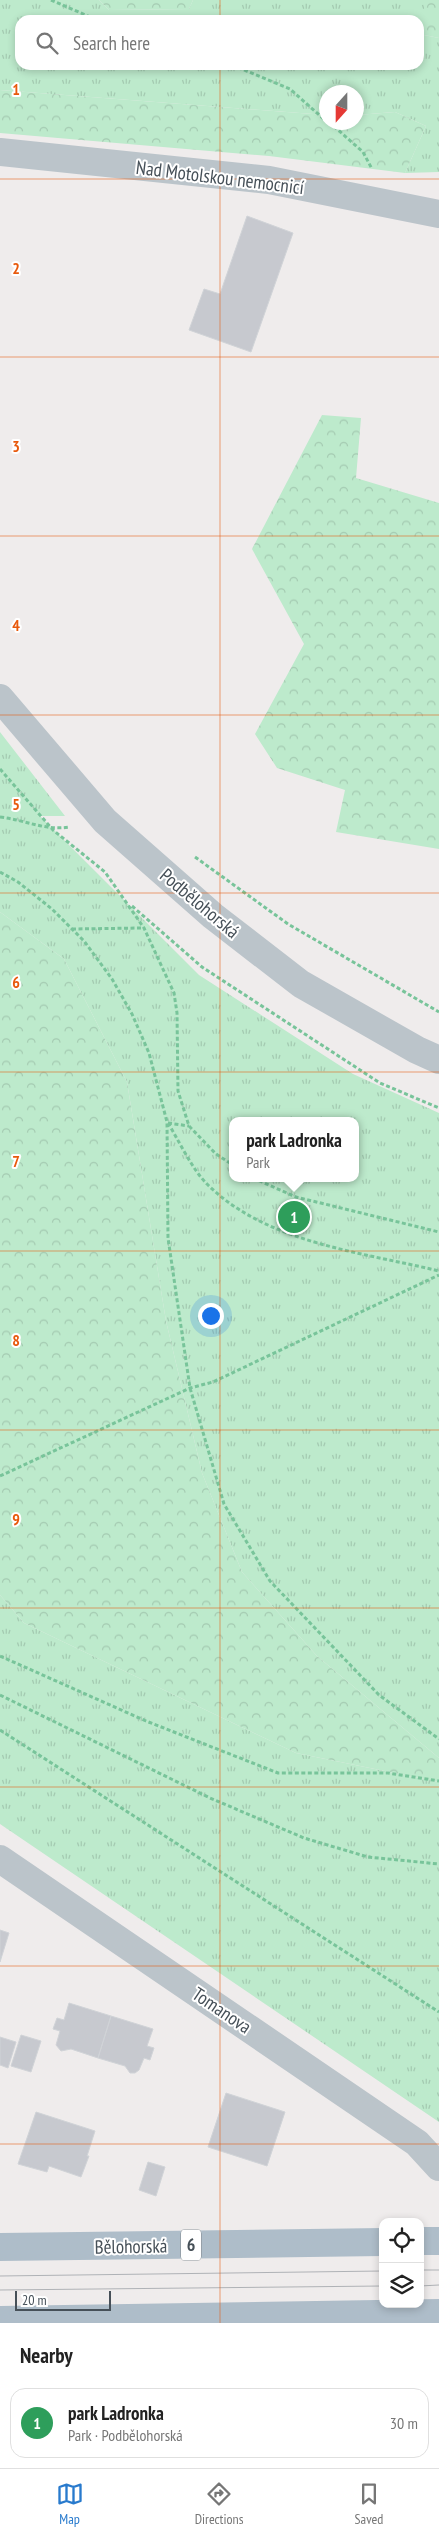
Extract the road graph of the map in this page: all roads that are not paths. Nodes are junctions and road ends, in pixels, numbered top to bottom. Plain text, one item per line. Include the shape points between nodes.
1 (0, 152) edge
2 (439, 214) edge
3 (0, 698) edge
4 (439, 1060) edge
5 (0, 1859) edge
6 (439, 2167) edge
7 (424, 2241) edge
8 (439, 2241) edge
9 (379, 2242) edge
10 (0, 2248) edge
11 (439, 2313) edge
12 (0, 2320) edge

1 - 2 street, Nad Motolskou nemocnicí via 269,180
3 - 4 street, Podbělohorská via 105,821 213,916 301,984
5 - 6 street, Tomanova via 417,2143
7 - 8 main road
9 - 10 main road, Bělohorská / 6
11 - 12 main road

